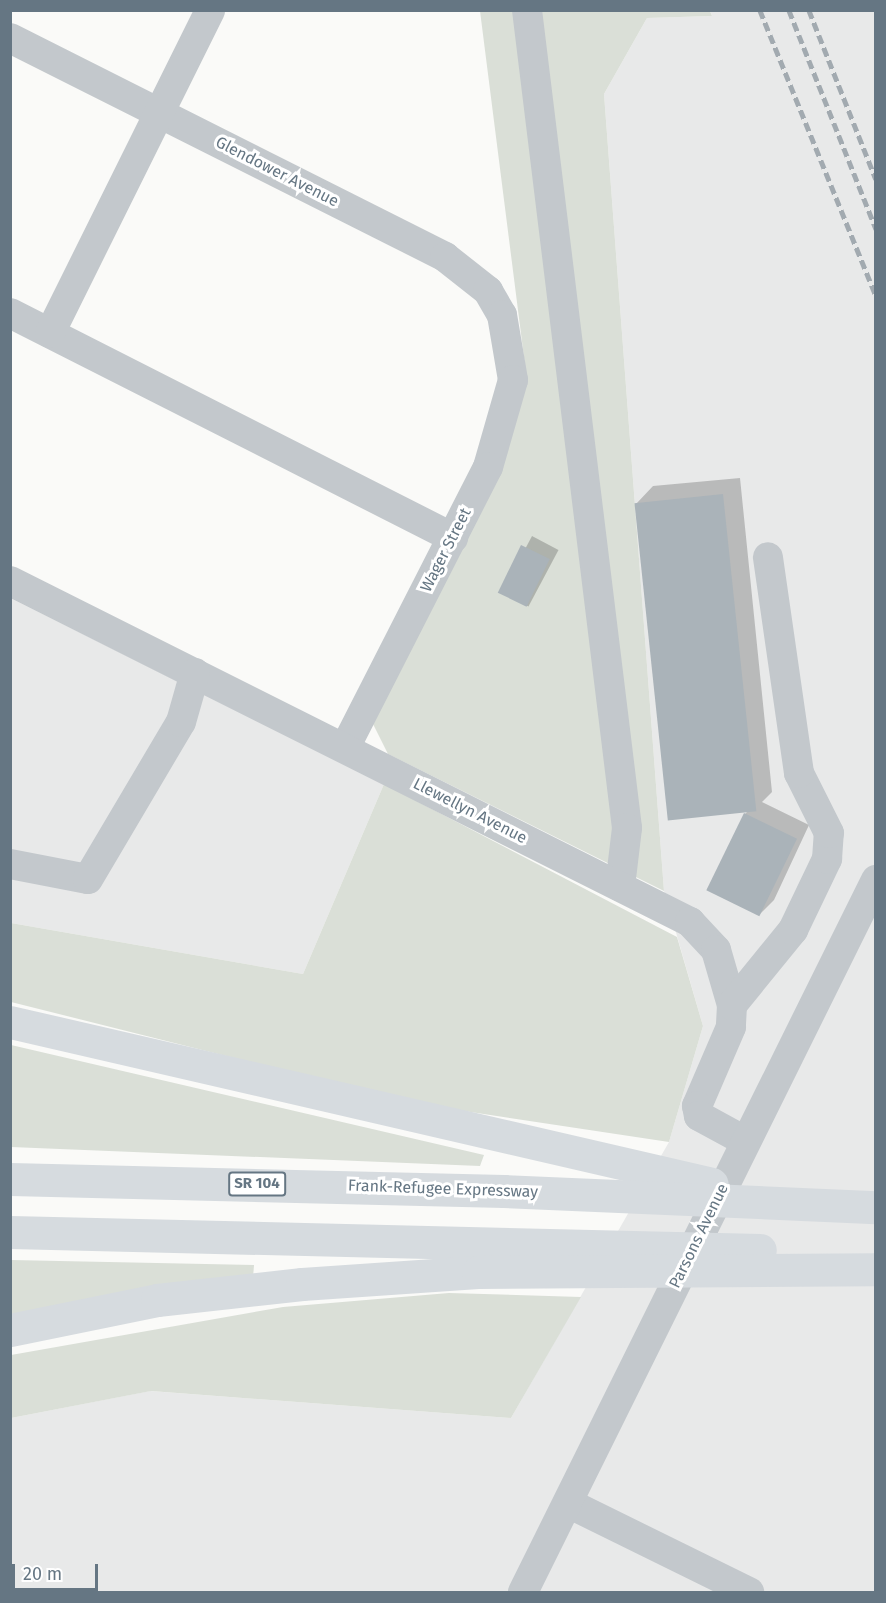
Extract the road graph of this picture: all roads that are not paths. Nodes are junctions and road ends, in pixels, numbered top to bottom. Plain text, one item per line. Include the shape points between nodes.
1 (210, 10) edge
2 (527, 10) edge
3 (10, 38) edge
4 (158, 112) junction
5 (10, 313) edge
6 (50, 333) junction
7 (509, 341) joint
8 (453, 538) junction
9 (768, 557) dead end
10 (10, 581) edge
11 (195, 673) junction
12 (345, 748) junction
13 (10, 864) edge
14 (876, 880) edge
15 (620, 887) junction
16 (732, 1005) junction
17 (10, 1022) edge
18 (745, 1141) junction
19 (10, 1179) edge
20 (805, 1204) junction
21 (876, 1207) edge
22 (10, 1232) edge
23 (876, 1255) edge
24 (484, 1258) junction
25 (876, 1269) edge
26 (10, 1330) edge
27 (568, 1503) junction
28 (523, 1593) edge
29 (749, 1593) edge

1 - 4 street
2 - 15 street via 627,828
3 - 4 street, Glendower Avenue
4 - 6 street
4 - 7 street, Glendower Avenue via 445,257 488,291
5 - 6 street
6 - 8 street
7 - 8 street, Wager Street via 513,380 502,426
8 - 12 street, Wager Street
9 - 16 street via 799,773 829,833 827,860 793,930
10 - 11 street, Llewellyn Avenue
11 - 12 street, Llewellyn Avenue
11 - 13 street via 181,722 88,879
12 - 15 street, Llewellyn Avenue
14 - 18 street, Parsons Avenue
15 - 16 street, Llewellyn Avenue via 690,922 716,950
16 - 18 street, Llewellyn Avenue via 731,1027 697,1106 708,1124
17 - 20 highway via 516,1143
18 - 27 street, Parsons Avenue
19 - 20 highway, Frank-Refugee Expressway / SR 104 via 504,1191
20 - 21 highway, Frank-Refugee Expressway / SR 104
22 - 24 highway
23 - 24 highway
24 - 25 highway
24 - 26 highway via 157,1300
27 - 28 street, Parsons Avenue
27 - 29 street

